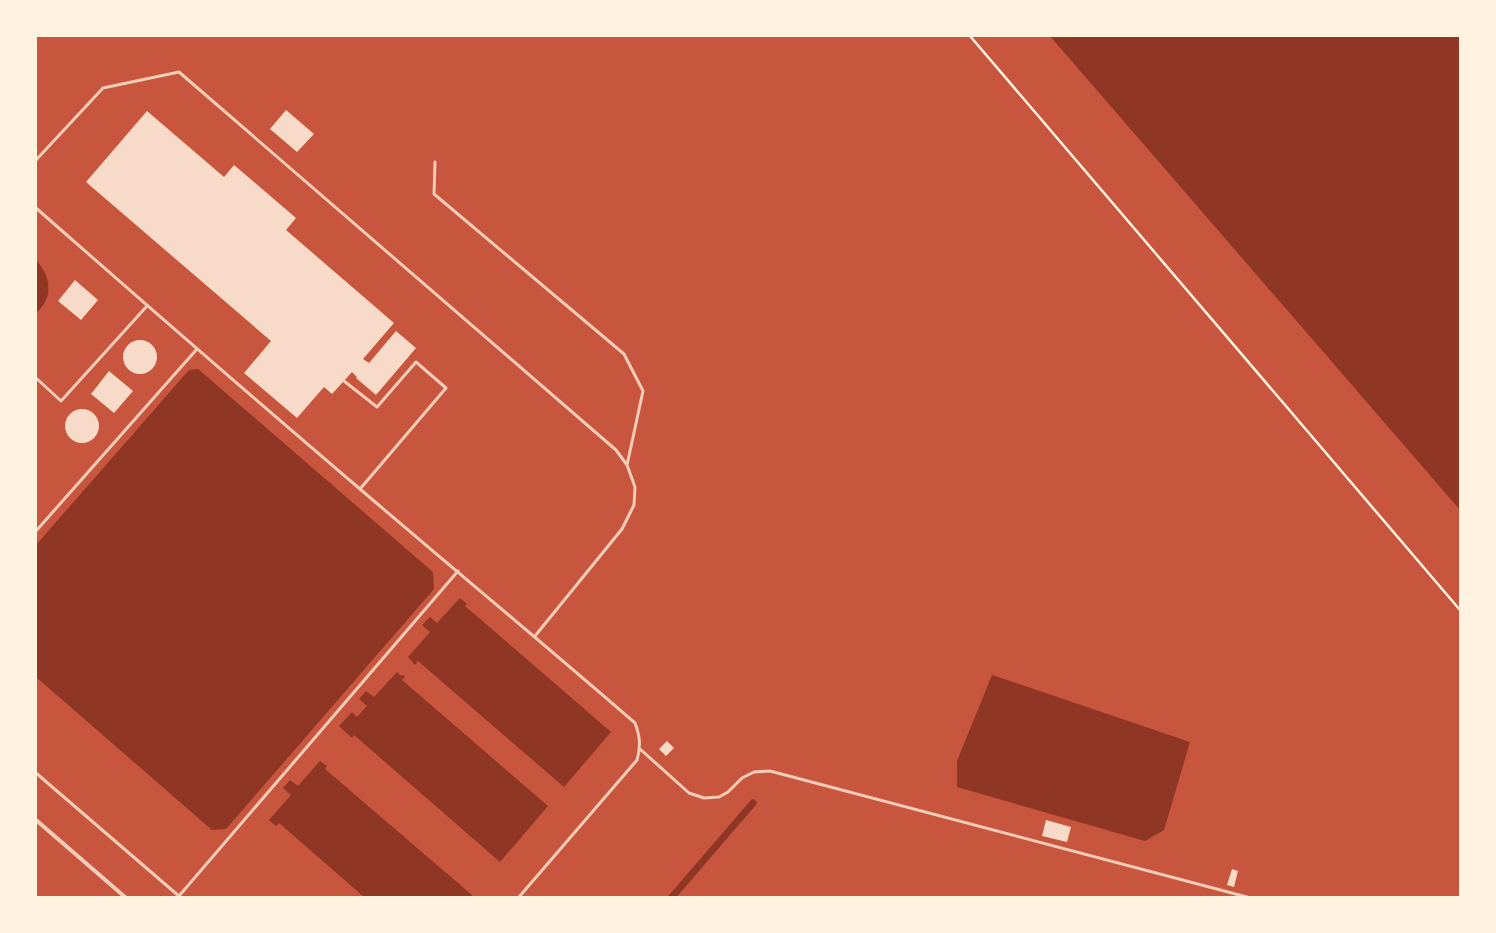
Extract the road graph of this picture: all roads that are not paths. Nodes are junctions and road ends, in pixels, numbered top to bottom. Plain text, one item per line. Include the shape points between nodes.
1 (36, 160) edge
2 (435, 162) dead end
3 (36, 208) edge
4 (147, 306) junction
5 (197, 349) junction
6 (36, 378) edge
7 (344, 381) dead end
8 (627, 465) junction
9 (360, 489) junction
10 (36, 531) edge
11 (458, 571) junction
12 (535, 636) junction
13 (640, 749) junction
14 (36, 773) edge
15 (36, 820) edge
16 (180, 896) edge
17 (125, 897) edge
18 (519, 897) edge
19 (1247, 897) edge

1 - 8 lane via 103,88 178,72 616,450
2 - 8 lane via 434,194 624,354 643,391
3 - 4 lane
4 - 5 lane
4 - 6 lane via 61,401
5 - 9 lane
5 - 10 lane
7 - 9 lane via 377,407 416,362 446,388
8 - 12 lane via 635,487 634,505 622,529
9 - 11 lane
11 - 12 lane
11 - 16 lane
12 - 13 lane via 635,723 640,734
13 - 18 lane via 637,760
13 - 19 lane via 689,792 704,798 719,797 742,778 754,772 770,771
14 - 16 lane
15 - 17 street

